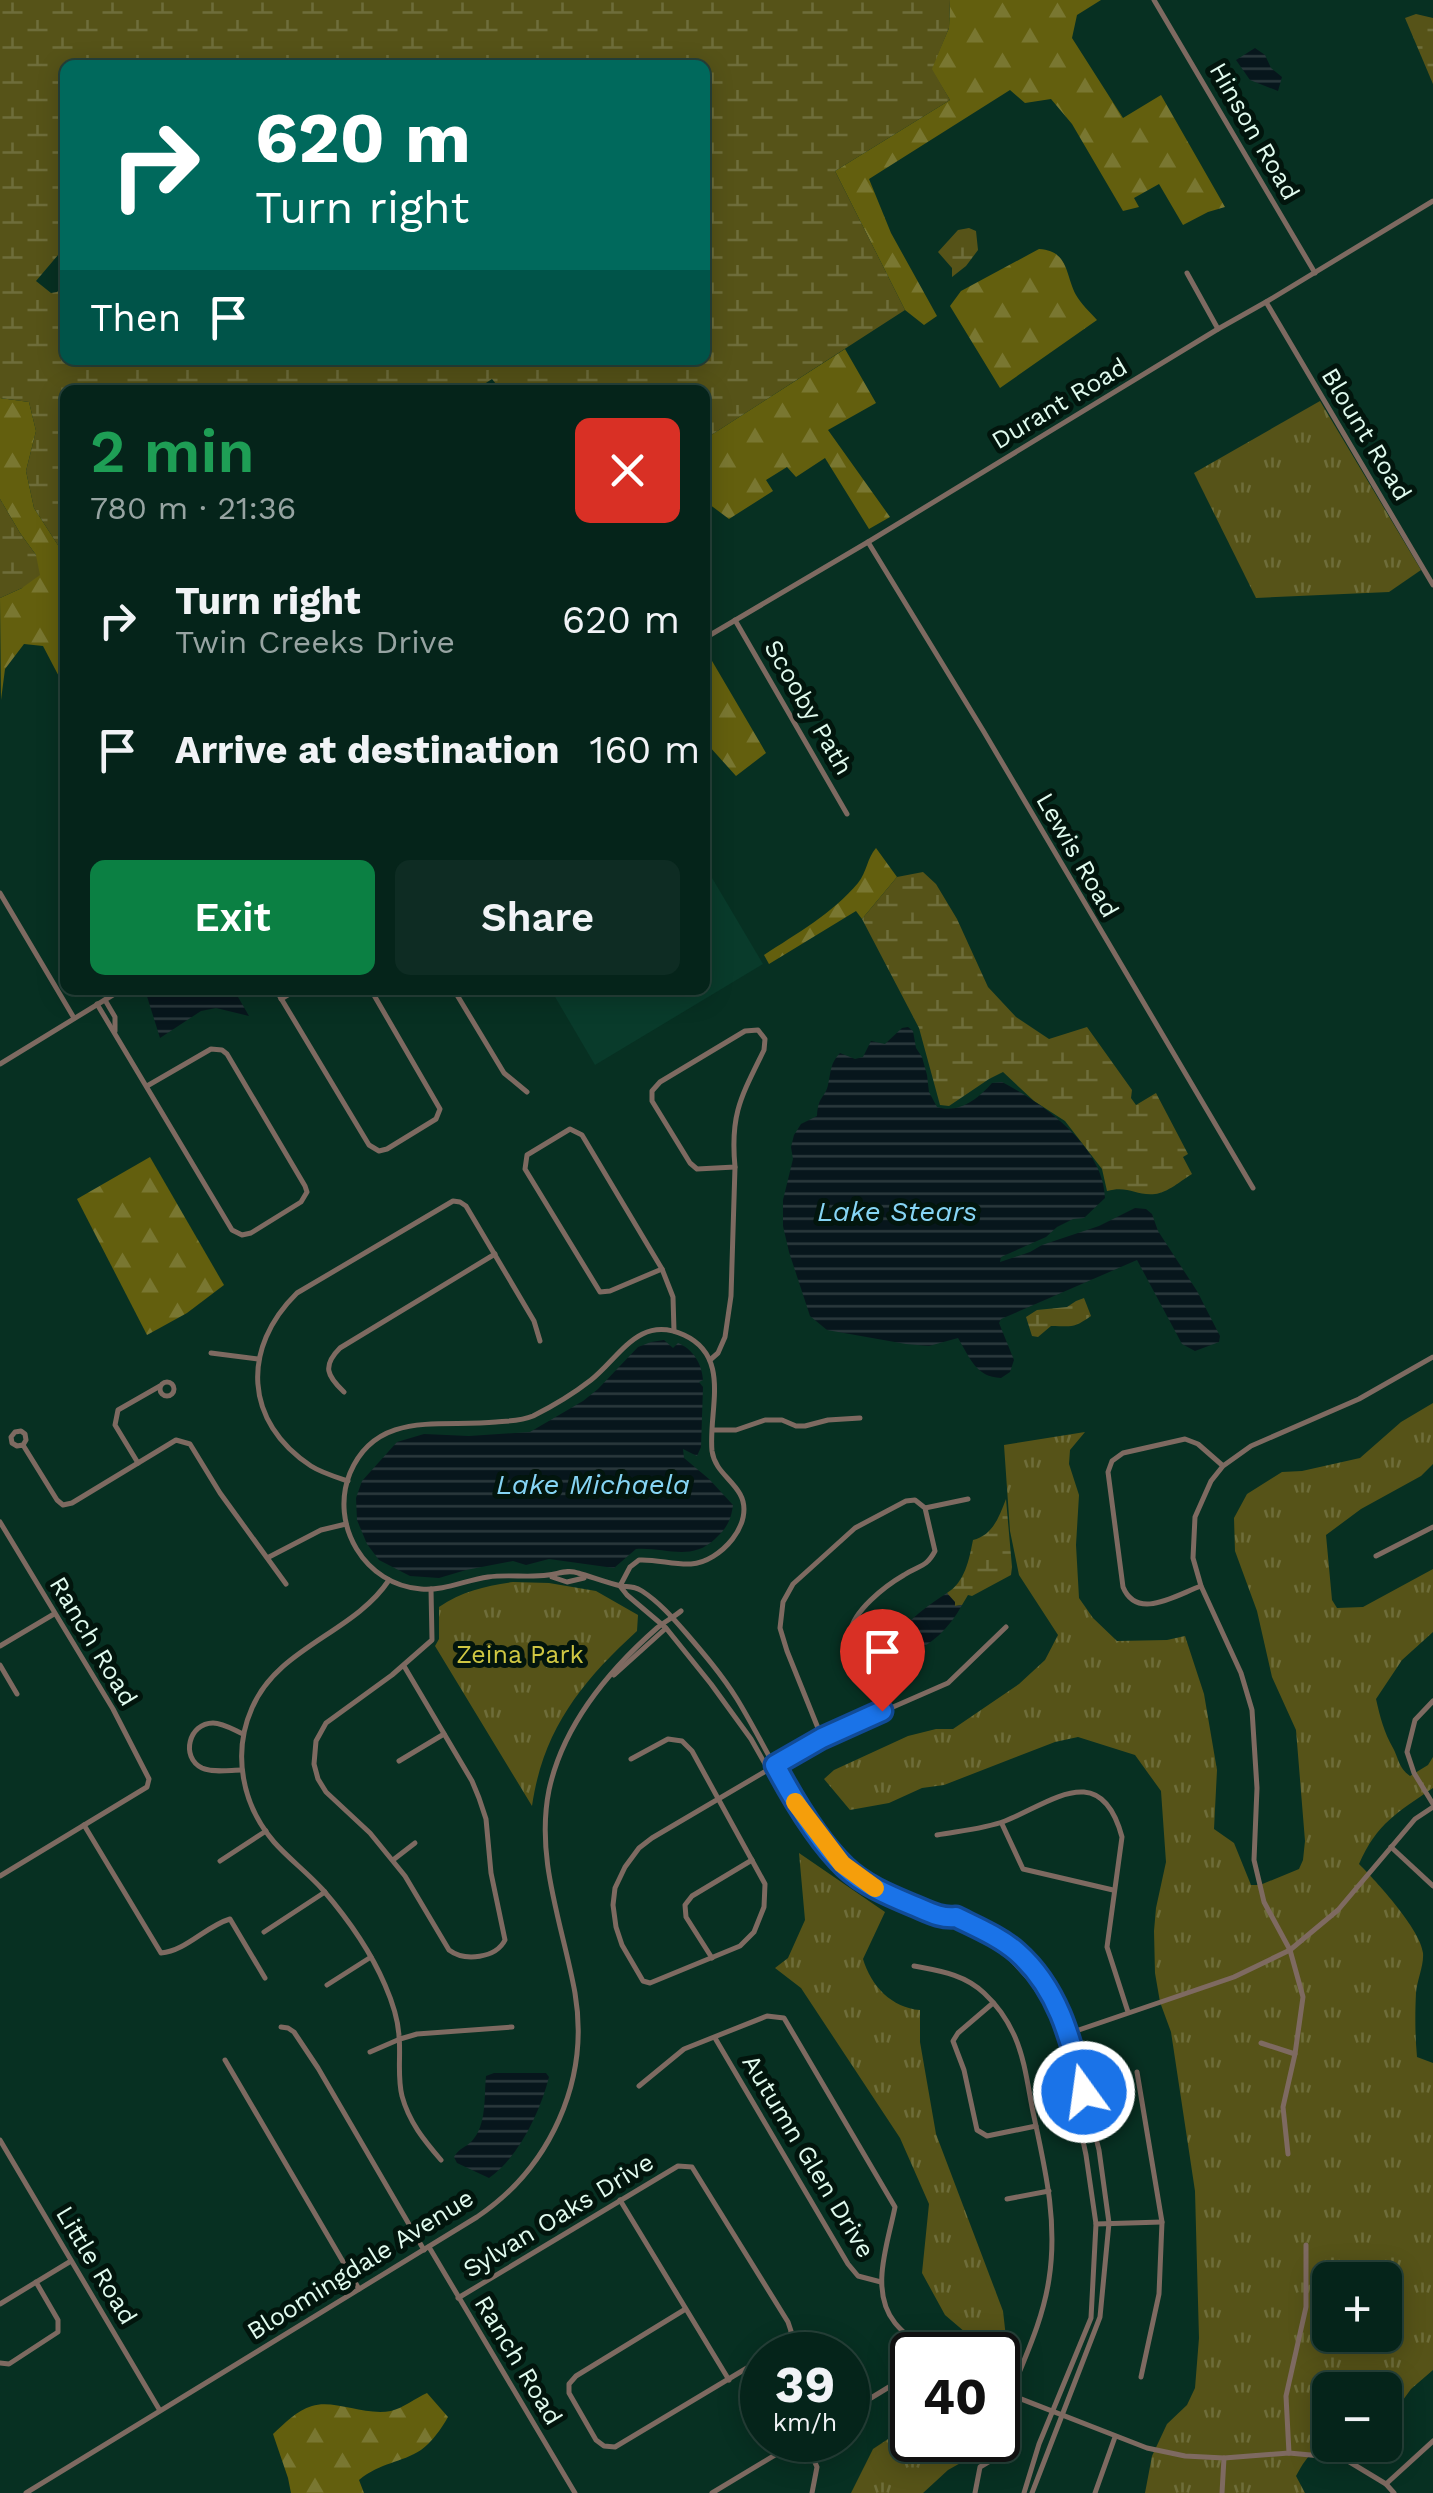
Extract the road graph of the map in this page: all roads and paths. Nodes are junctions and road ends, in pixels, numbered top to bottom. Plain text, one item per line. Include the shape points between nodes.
1 (1154, 0) edge
2 (1433, 201) edge
3 (1187, 273) dead end
4 (1315, 273) junction
5 (1266, 302) junction
6 (1218, 329) junction
7 (868, 542) junction
8 (1433, 585) edge
9 (735, 620) junction
10 (710, 635) edge
11 (847, 814) dead end
12 (0, 892) edge
13 (60, 994) edge
14 (60, 995) edge
15 (113, 995) edge
16 (279, 995) edge
17 (288, 995) edge
18 (374, 995) edge
19 (457, 995) edge
20 (282, 999) junction
21 (105, 1000) junction
22 (98, 1004) junction
23 (74, 1018) junction
24 (115, 1034) junction
25 (0, 1064) edge
26 (147, 1086) junction
27 (526, 1092) dead end
28 (734, 1167) junction
29 (1252, 1188) dead end
30 (495, 1254) junction
31 (662, 1269) junction
32 (674, 1331) junction
33 (540, 1341) dead end
34 (211, 1353) dead end
35 (1433, 1357) edge
36 (258, 1359) junction
37 (710, 1360) junction
38 (160, 1386) dead end
39 (344, 1392) dead end
40 (860, 1418) dead end
41 (713, 1430) junction
42 (23, 1445) dead end
43 (138, 1464) junction
44 (1223, 1466) junction
45 (348, 1481) junction
46 (968, 1499) dead end
47 (925, 1508) junction
48 (0, 1522) edge
49 (346, 1524) junction
50 (1433, 1527) edge
51 (1376, 1556) dead end
52 (269, 1557) junction
53 (389, 1580) junction
54 (286, 1584) dead end
55 (620, 1586) junction
56 (1201, 1586) junction
57 (431, 1589) junction
58 (682, 1611) dead end
59 (54, 1614) junction
60 (672, 1618) junction
61 (664, 1626) junction
62 (1006, 1627) dead end
63 (0, 1646) edge
64 (0, 1665) edge
65 (404, 1666) junction
66 (17, 1694) dead end
67 (1433, 1702) edge
68 (882, 1711) junction
69 (244, 1734) junction
70 (444, 1734) junction
71 (822, 1738) junction
72 (631, 1760) dead end
73 (398, 1761) dead end
74 (771, 1767) junction
75 (242, 1770) junction
76 (719, 1798) junction
77 (1433, 1806) edge
78 (1002, 1822) junction
79 (84, 1825) junction
80 (266, 1831) junction
81 (937, 1835) dead end
82 (415, 1843) dead end
83 (1390, 1847) junction
84 (752, 1859) junction
85 (393, 1860) junction
86 (220, 1862) dead end
87 (0, 1876) edge
88 (1433, 1886) edge
89 (1113, 1890) junction
90 (325, 1892) junction
91 (945, 1918) junction
92 (264, 1932) dead end
93 (1290, 1950) junction
94 (371, 1956) junction
95 (712, 1958) junction
96 (914, 1966) dead end
97 (265, 1978) dead end
98 (327, 1984) dead end
99 (994, 2003) junction
100 (1128, 2012) junction
101 (280, 2027) dead end
102 (512, 2027) dead end
103 (1070, 2033) junction
104 (1062, 2036) junction
105 (714, 2037) junction
106 (400, 2039) junction
107 (1262, 2043) dead end
108 (370, 2052) dead end
109 (1295, 2054) junction
110 (225, 2060) dead end
111 (1138, 2072) dead end
112 (638, 2086) dead end
113 (1036, 2126) junction
114 (0, 2140) edge
115 (1288, 2154) dead end
116 (441, 2160) dead end
117 (1050, 2191) junction
118 (1008, 2199) dead end
119 (620, 2200) junction
120 (1162, 2222) junction
121 (1096, 2224) junction
122 (1109, 2224) junction
123 (1306, 2245) dead end
124 (427, 2248) junction
125 (71, 2261) junction
126 (36, 2282) junction
127 (881, 2282) junction
128 (359, 2289) junction
129 (458, 2298) junction
130 (0, 2304) edge
131 (684, 2310) junction
132 (791, 2332) edge
133 (904, 2332) edge
134 (0, 2364) edge
135 (1020, 2369) edge
136 (740, 2373) edge
137 (1141, 2377) dead end
138 (729, 2380) junction
139 (1020, 2400) edge
140 (160, 2410) junction
141 (1053, 2412) junction
142 (1063, 2416) junction
143 (1115, 2437) junction
144 (1433, 2441) edge
145 (1289, 2453) junction
146 (1224, 2458) junction
147 (765, 2462) edge
148 (815, 2462) edge
149 (987, 2462) edge
150 (1386, 2484) junction
151 (29, 2492) edge
152 (575, 2493) edge
153 (712, 2493) edge
154 (812, 2493) edge
155 (975, 2493) edge
156 (1024, 2493) edge
157 (1032, 2493) edge
158 (1095, 2493) edge
159 (1222, 2493) edge
160 (1394, 2493) edge

1 - 4 street, Hinson Road
2 - 4 street, Durant Road
3 - 6 street
4 - 5 street, Durant Road
5 - 6 street, Durant Road
5 - 8 street, Blount Road
6 - 7 street, Durant Road
7 - 9 street, Durant Road
7 - 29 street, Lewis Road
9 - 10 street, Durant Road
9 - 11 street, Scooby Path
12 - 13 street
14 - 23 street
15 - 21 street
16 - 20 street
17 - 20 street
18 - 20 street via 440,1109 436,1119 378,1151
19 - 27 street via 504,1074
21 - 22 street
21 - 24 street
22 - 23 street
22 - 24 street
23 - 25 street
24 - 26 street
26 - 26 street via 236,1233 250,1233 305,1197 305,1186 222,1050 212,1049
28 - 28 street via 697,1169 690,1163 652,1102 652,1091 746,1031 758,1030 764,1050 735,1116
28 - 37 street via 725,1337
30 - 33 street
30 - 36 street via 466,1206 453,1201 297,1293 270,1327
30 - 39 street via 340,1348 328,1368
31 - 31 street via 582,1135 570,1129 527,1155 524,1168 600,1292
31 - 32 street via 673,1296
32 - 37 street via 694,1340
32 - 45 street via 638,1335 588,1382 530,1417 392,1430 365,1450
34 - 36 street
35 - 44 street
36 - 45 street via 262,1405 287,1447 314,1468
37 - 41 street
38 - 43 street via 115,1417
40 - 41 street via 805,1426 766,1420
41 - 55 street via 716,1463 744,1504 740,1529 700,1563 636,1561
42 - 43 street via 63,1504
43 - 52 street via 176,1440 190,1444
44 - 56 street via 1194,1517 1193,1558
44 - 56 street via 1184,1439 1122,1453 1108,1472 1127,1596 1148,1606
45 - 49 street
46 - 47 street
47 - 68 street via 935,1551 928,1564 883,1589 852,1622 850,1634
47 - 71 street via 906,1500 854,1528 792,1584 783,1602 780,1628
48 - 59 street, Ranch Road
49 - 52 street
49 - 53 street via 364,1561
50 - 51 street
52 - 54 street
53 - 57 street
53 - 69 street via 358,1612 277,1671 258,1696
55 - 57 street via 569,1572 499,1575
55 - 60 street via 639,1589
55 - 61 street
56 - 93 street via 1252,1710 1254,1860 1264,1902
57 - 65 street via 433,1637
58 - 60 street, Bloomingdale Avenue
59 - 63 street
59 - 79 street, Ranch Road via 149,1782
60 - 61 street, Bloomingdale Avenue
60 - 74 street via 728,1686
61 - 74 street
61 - 124 street, Bloomingdale Avenue via 600,1688 554,1772 545,1845 578,2014 567,2101 522,2179 488,2210
62 - 68 street via 948,1684
64 - 66 street
65 - 70 street
65 - 85 street via 326,1723 314,1756 322,1786
67 - 77 street via 1415,1720 1408,1752
68 - 71 street
69 - 75 street
69 - 75 street via 208,1724 188,1744 200,1768
70 - 73 street
70 - 85 street via 484,1812 502,1947 466,1958 453,1954
71 - 74 street
72 - 76 street via 668,1739 682,1740
74 - 76 street
74 - 91 street via 842,1864 880,1891
75 - 80 street via 250,1804
76 - 84 street
76 - 95 street via 639,1848 615,1888 614,1905 622,1945 643,1981 650,1984
77 - 83 street
78 - 81 street
78 - 89 street via 1023,1869
78 - 89 street via 1060,1794 1084,1791 1099,1798 1122,1836
79 - 87 street
79 - 97 street via 161,1953 230,1920
80 - 86 street
80 - 90 street
82 - 85 street
83 - 88 street
83 - 93 street via 1338,1910
84 - 95 street via 765,1884 754,1932
84 - 95 street via 684,1905
89 - 100 street via 1107,1947
90 - 92 street
90 - 94 street
91 - 103 street via 956,1917 1017,1952 1041,1979
91 - 104 street via 1010,1958
93 - 100 street via 1234,1978
93 - 109 street via 1303,1998
94 - 98 street
94 - 106 street
96 - 99 street via 957,1975
99 - 113 street via 1016,2039
99 - 113 street via 953,2041 977,2130 987,2136
100 - 103 street
101 - 124 street, Ranch Road via 294,2032 318,2068
102 - 106 street
103 - 104 street
103 - 122 street via 1099,2150
104 - 121 street
105 - 112 street via 684,2049
105 - 127 street, Autumn Glen Drive via 848,2264 858,2276
105 - 127 street via 767,2016 784,2018 895,2207
106 - 108 street
106 - 116 street via 406,2111
107 - 109 street
109 - 115 street via 1282,2106
110 - 128 street
111 - 120 street
113 - 117 street
114 - 125 street, Little Road
117 - 118 street
117 - 135 street via 1053,2250 1045,2302
119 - 129 street, Sylvan Oaks Drive
119 - 131 street
119 - 132 street, Sylvan Oaks Drive via 678,2166 692,2168
120 - 122 street
120 - 137 street via 1159,2294
121 - 122 street
121 - 141 street via 1091,2318
122 - 142 street via 1100,2317
123 - 145 street via 1306,2307 1286,2396
124 - 128 street, Bloomingdale Avenue
124 - 129 street, Ranch Road
125 - 126 street
125 - 140 street, Little Road
126 - 130 street
126 - 134 street via 58,2332
127 - 133 street via 886,2306
128 - 140 street, Bloomingdale Avenue
129 - 152 street, Ranch Road
131 - 138 street
131 - 138 street via 570,2384 569,2394 596,2440 615,2447
136 - 138 street
139 - 141 street
140 - 151 street, Bloomingdale Avenue
141 - 142 street
141 - 156 street
142 - 143 street
142 - 157 street
143 - 146 street via 1185,2456
143 - 158 street
144 - 150 street
145 - 146 street
145 - 150 street via 1343,2458
146 - 159 street
147 - 153 street
148 - 154 street
149 - 155 street via 980,2466
150 - 160 street

